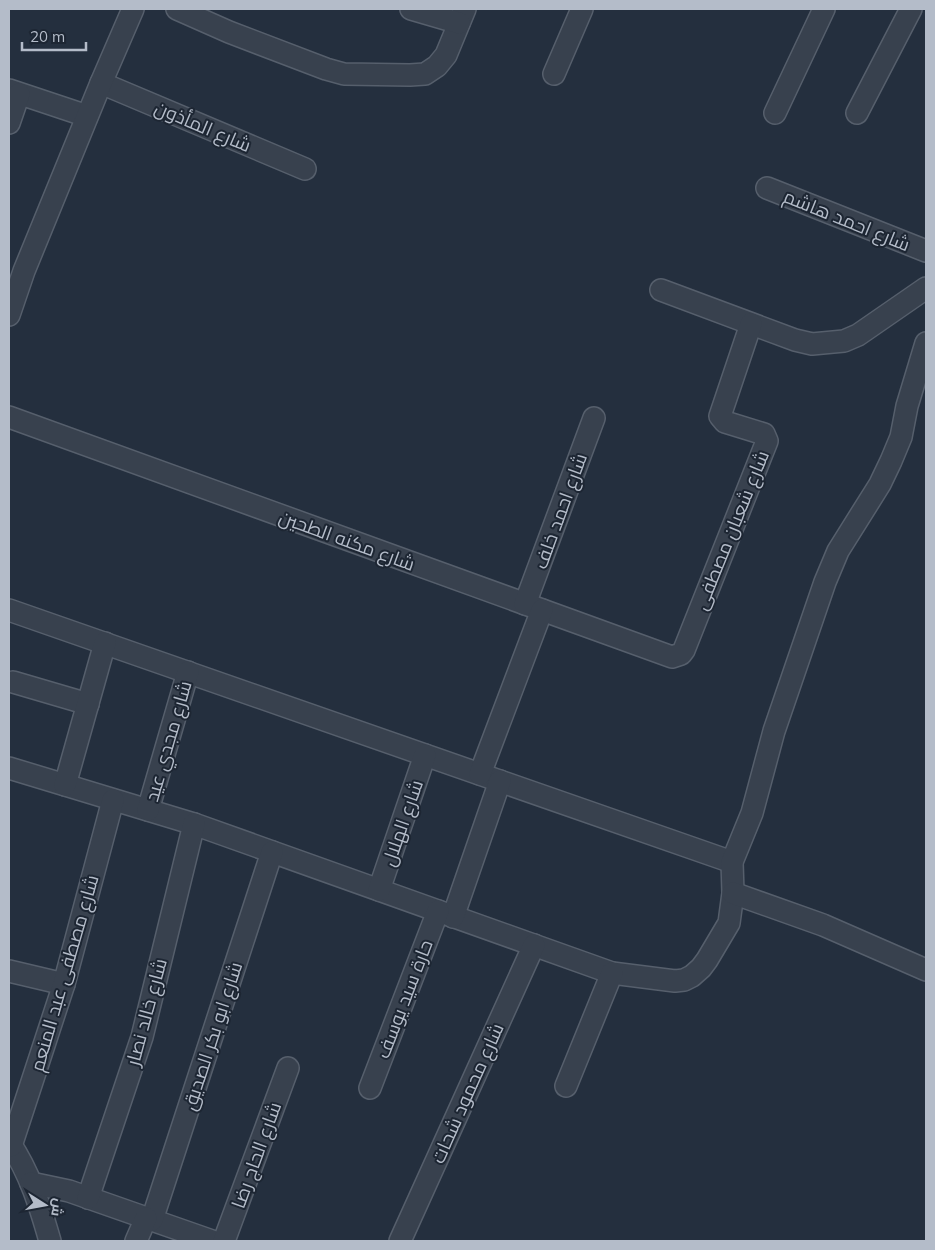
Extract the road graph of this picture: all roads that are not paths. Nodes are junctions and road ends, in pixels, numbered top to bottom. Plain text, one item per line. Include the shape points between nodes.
1 (133, 9) edge
2 (177, 9) edge
3 (411, 9) edge
4 (582, 9) edge
5 (824, 9) edge
6 (911, 9) edge
7 (462, 16) edge
8 (554, 74) dead end
9 (100, 83) junction
10 (14, 92) edge
11 (776, 113) dead end
12 (857, 113) dead end
13 (87, 116) junction
14 (9, 123) edge
15 (305, 169) dead end
16 (767, 188) dead end
17 (926, 251) edge
18 (926, 288) edge
19 (661, 290) dead end
20 (9, 315) edge
21 (751, 324) junction
22 (926, 343) edge
23 (9, 418) edge
24 (594, 418) dead end
25 (534, 607) junction
26 (9, 610) edge
27 (105, 643) junction
28 (684, 650) joint
29 (188, 672) junction
30 (13, 682) dead end
31 (88, 704) junction
32 (425, 755) junction
33 (9, 768) edge
34 (490, 778) junction
35 (65, 785) junction
36 (113, 800) junction
37 (148, 810) junction
38 (194, 824) junction
39 (272, 852) junction
40 (732, 862) junction
41 (379, 890) junction
42 (733, 893) junction
43 (445, 914) junction
44 (534, 945) junction
45 (926, 970) edge
46 (9, 971) edge
47 (612, 972) junction
48 (64, 984) junction
49 (288, 1068) dead end
50 (566, 1086) dead end
51 (370, 1088) dead end
52 (10, 1144) edge
53 (31, 1183) junction
54 (88, 1198) junction
55 (149, 1219) junction
56 (50, 1241) edge
57 (136, 1241) edge
58 (212, 1241) edge
59 (224, 1241) edge
60 (400, 1241) edge

1 - 9 street
2 - 7 street via 326,69 361,75 425,74 446,55
3 - 7 street
4 - 8 street
5 - 11 street
6 - 12 street
9 - 13 street
9 - 15 street, شارع المأذون
10 - 13 street
10 - 14 street
13 - 20 street
16 - 17 street, شارع احمد هاشم
18 - 21 street via 858,335 844,340 812,344
19 - 21 street
21 - 28 street, شارع شعبان مصطفى via 720,416 725,422 764,434 767,441
22 - 40 street via 901,437 891,461 838,551 825,582 774,731 752,813
23 - 25 street, شارع مكنه الطحين
24 - 25 street, شارع احمد خلف
25 - 28 street, شارع مكنه الطحين via 672,657
25 - 34 street, شارع احمد خلف
26 - 27 street
27 - 29 street
27 - 31 street
29 - 32 street
29 - 37 street, شارع مجدي عيد
30 - 31 street
31 - 35 street
32 - 34 street
32 - 41 street, شارع الهلال
33 - 35 street
34 - 40 street
34 - 43 street, حارة سيد يوسف
35 - 36 street
36 - 37 street
36 - 48 street, شارع مصطفى عبد المنعم
37 - 38 street
38 - 39 street
38 - 54 street, شارع خالد نصار via 142,1037
39 - 41 street
39 - 55 street, شارع ابو بكر الصديق
40 - 42 street
41 - 43 street
42 - 45 street via 823,925
42 - 47 street via 729,923 724,934 708,960 692,976 675,981
43 - 44 street
43 - 51 street, حارة سيد يوسف
44 - 47 street
44 - 60 street, شارع محمود شحات
46 - 48 street
47 - 50 street
48 - 52 street, شارع مصطفى عبد المنعم
49 - 59 street, شارع الحاج رضا
52 - 53 street
53 - 54 street
53 - 56 street
54 - 55 street
55 - 57 street, شارع ابو بكر الصديق
55 - 58 street

